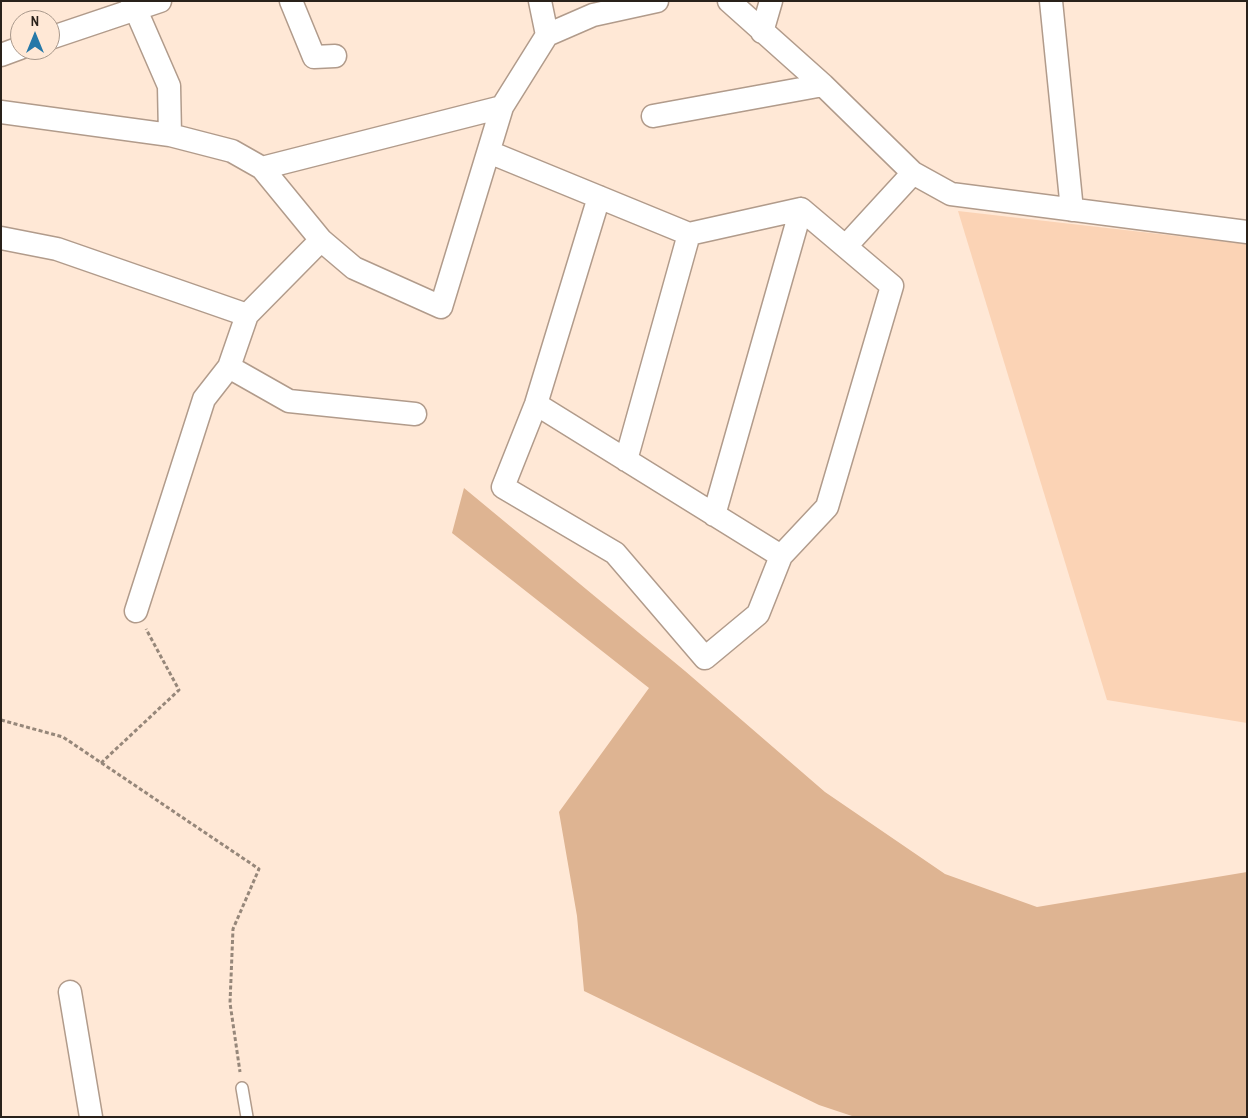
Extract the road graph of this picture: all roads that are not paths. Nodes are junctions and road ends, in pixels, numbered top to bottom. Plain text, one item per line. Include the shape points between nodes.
1 (160, 1) edge
2 (291, 1) edge
3 (540, 1) edge
4 (657, 1) edge
5 (729, 1) edge
6 (771, 1) edge
7 (1051, 1) edge
8 (134, 5) edge
9 (762, 32) junction
10 (60, 34) edge
11 (547, 36) junction
12 (335, 56) dead end
13 (823, 85) junction
14 (502, 107) junction
15 (1, 112) edge
16 (653, 116) dead end
17 (170, 135) junction
18 (489, 152) junction
19 (262, 168) junction
20 (913, 173) junction
21 (600, 198) junction
22 (801, 209) junction
23 (1072, 210) junction
24 (1247, 232) edge
25 (689, 234) junction
26 (1, 238) edge
27 (321, 240) junction
28 (846, 246) junction
29 (247, 316) junction
30 (229, 368) junction
31 (536, 404) junction
32 (414, 414) dead end
33 (626, 460) junction
34 (714, 515) junction
35 (781, 556) junction
36 (136, 611) road end
37 (70, 992) dead end
38 (242, 1088) road end
39 (91, 1117) edge
40 (247, 1117) edge

1 - 8 street
2 - 12 street via 314,58
3 - 11 street
4 - 11 street via 593,15
5 - 9 street
6 - 9 street
7 - 23 street
8 - 10 street
8 - 17 street via 169,86
9 - 13 street
11 - 14 street
13 - 16 street
13 - 20 street
14 - 18 street
14 - 19 street
15 - 17 street
17 - 19 street via 232,151
18 - 21 street
18 - 27 street via 442,307 354,268
19 - 27 street
20 - 23 street via 951,194
20 - 28 street
21 - 25 street
21 - 31 street
22 - 25 street
22 - 28 street
22 - 34 street
23 - 24 street
25 - 33 street
26 - 29 street via 57,250
27 - 29 street
28 - 35 street via 892,286 827,507
29 - 30 street
30 - 32 street via 289,401
30 - 36 street via 204,399
31 - 33 street
31 - 35 street via 503,487 615,553 705,658 758,614
33 - 34 street
34 - 35 street
37 - 39 street
38 - 40 lane

